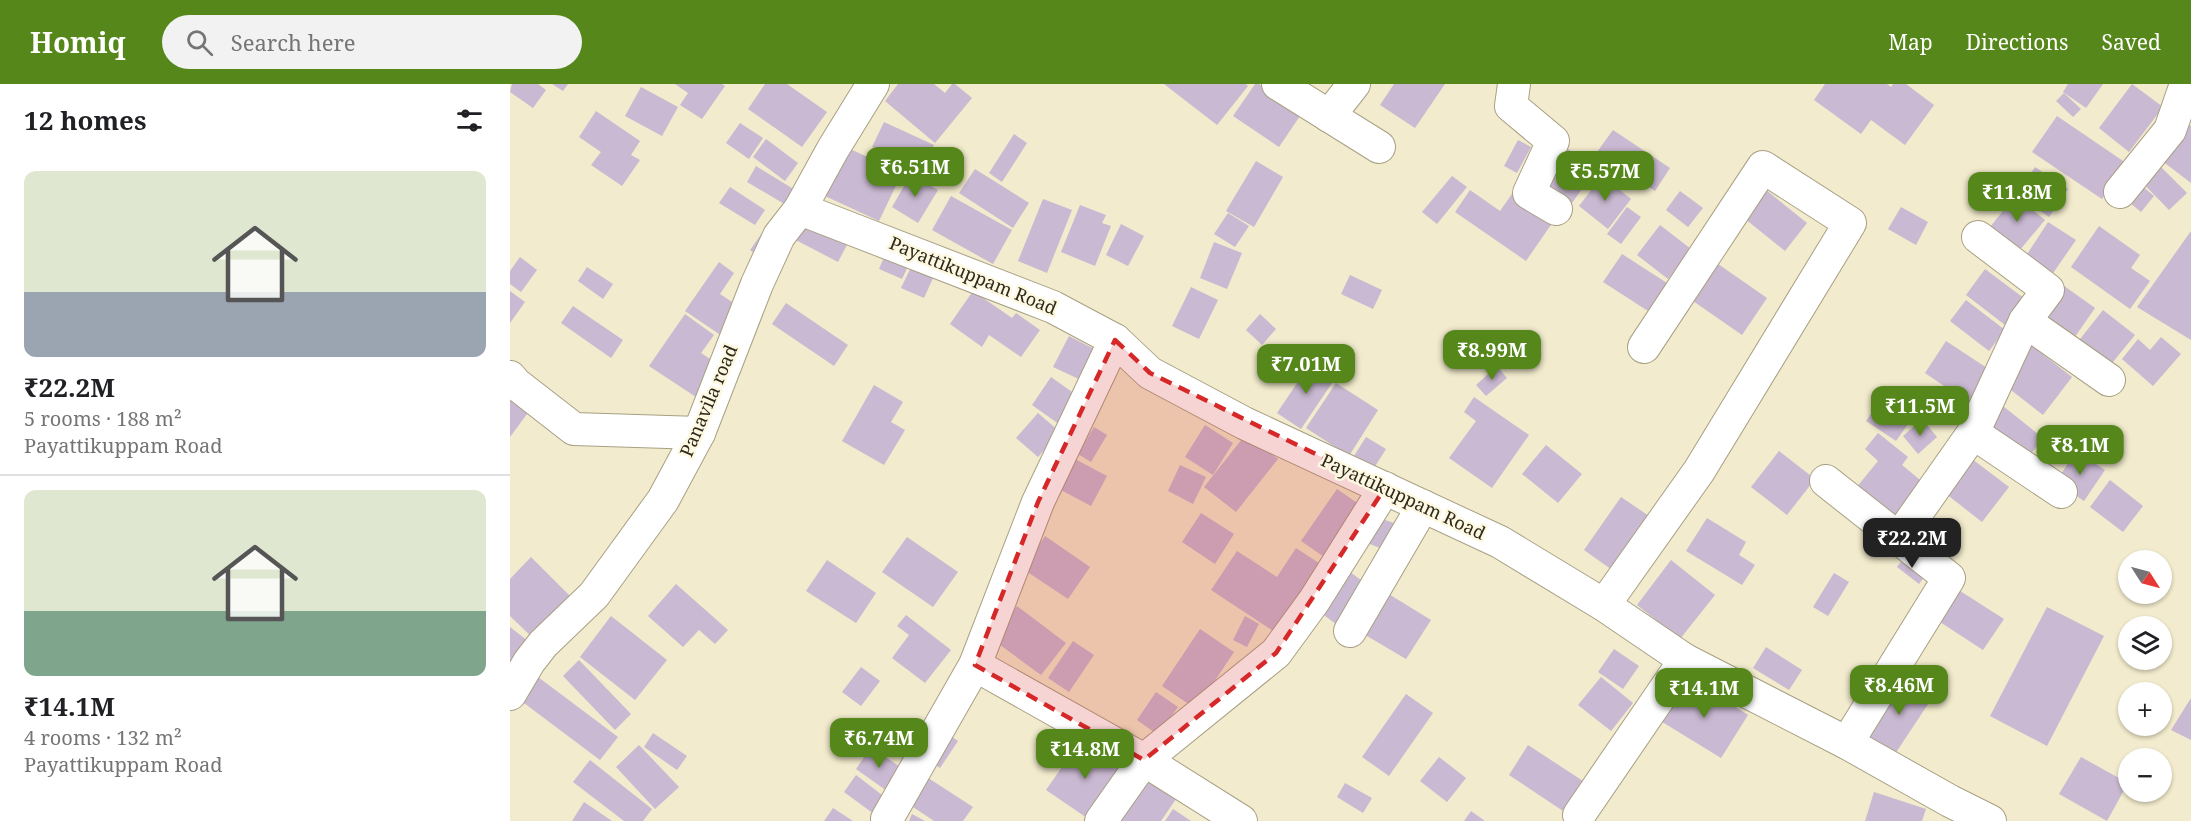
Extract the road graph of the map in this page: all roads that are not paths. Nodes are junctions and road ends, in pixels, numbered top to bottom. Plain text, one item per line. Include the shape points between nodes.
1 (873, 84) edge
2 (1278, 84) edge
3 (1354, 84) edge
4 (1514, 84) edge
5 (2186, 84) edge
6 (1329, 116) junction
7 (1379, 147) dead end
8 (2120, 192) dead end
9 (800, 209) junction
10 (1556, 209) dead end
11 (1978, 237) dead end
12 (2025, 321) junction
13 (1115, 340) junction
14 (1644, 347) dead end
15 (510, 377) edge
16 (2109, 380) dead end
17 (699, 433) junction
18 (1973, 433) junction
19 (1826, 482) dead end
20 (1385, 488) junction
21 (2061, 492) dead end
22 (1423, 506) junction
23 (1899, 538) junction
24 (1604, 605) junction
25 (1350, 631) dead end
26 (1685, 660) junction
27 (975, 664) junction
28 (510, 694) edge
29 (1847, 743) junction
30 (1144, 760) junction
31 (1944, 811) edge
32 (1579, 815) dead end
33 (887, 819) dead end
34 (1101, 821) edge
35 (1241, 821) edge
36 (1990, 821) edge

1 - 9 street, Panavila road
2 - 6 street
3 - 6 street
4 - 10 street via 1511,106 1553,141 1529,193
5 - 8 street via 2170,130
6 - 7 street
9 - 13 street, Payattikuppam Road via 1053,307
9 - 17 street, Panavila road via 779,236 757,284
11 - 12 street via 2048,290
12 - 16 street
12 - 18 street
13 - 20 street, Payattikuppam Road via 1150,374 1244,423
13 - 27 street via 1038,502
14 - 24 street via 1763,167 1850,223 1699,471
15 - 17 street via 574,429
17 - 28 street, Panavila road via 663,500 594,595 543,644
18 - 21 street
18 - 23 street
19 - 23 street
20 - 22 street, Payattikuppam Road
20 - 30 street via 1314,601 1276,653
22 - 24 street, Payattikuppam Road via 1500,542
22 - 25 street
23 - 29 street via 1949,578
24 - 26 street, Payattikuppam Road
26 - 29 street, Payattikuppam Road
26 - 32 street
27 - 30 street
27 - 33 street
29 - 31 street, Payattikuppam Road
30 - 34 street
30 - 35 street
31 - 36 street, Payattikuppam Road

